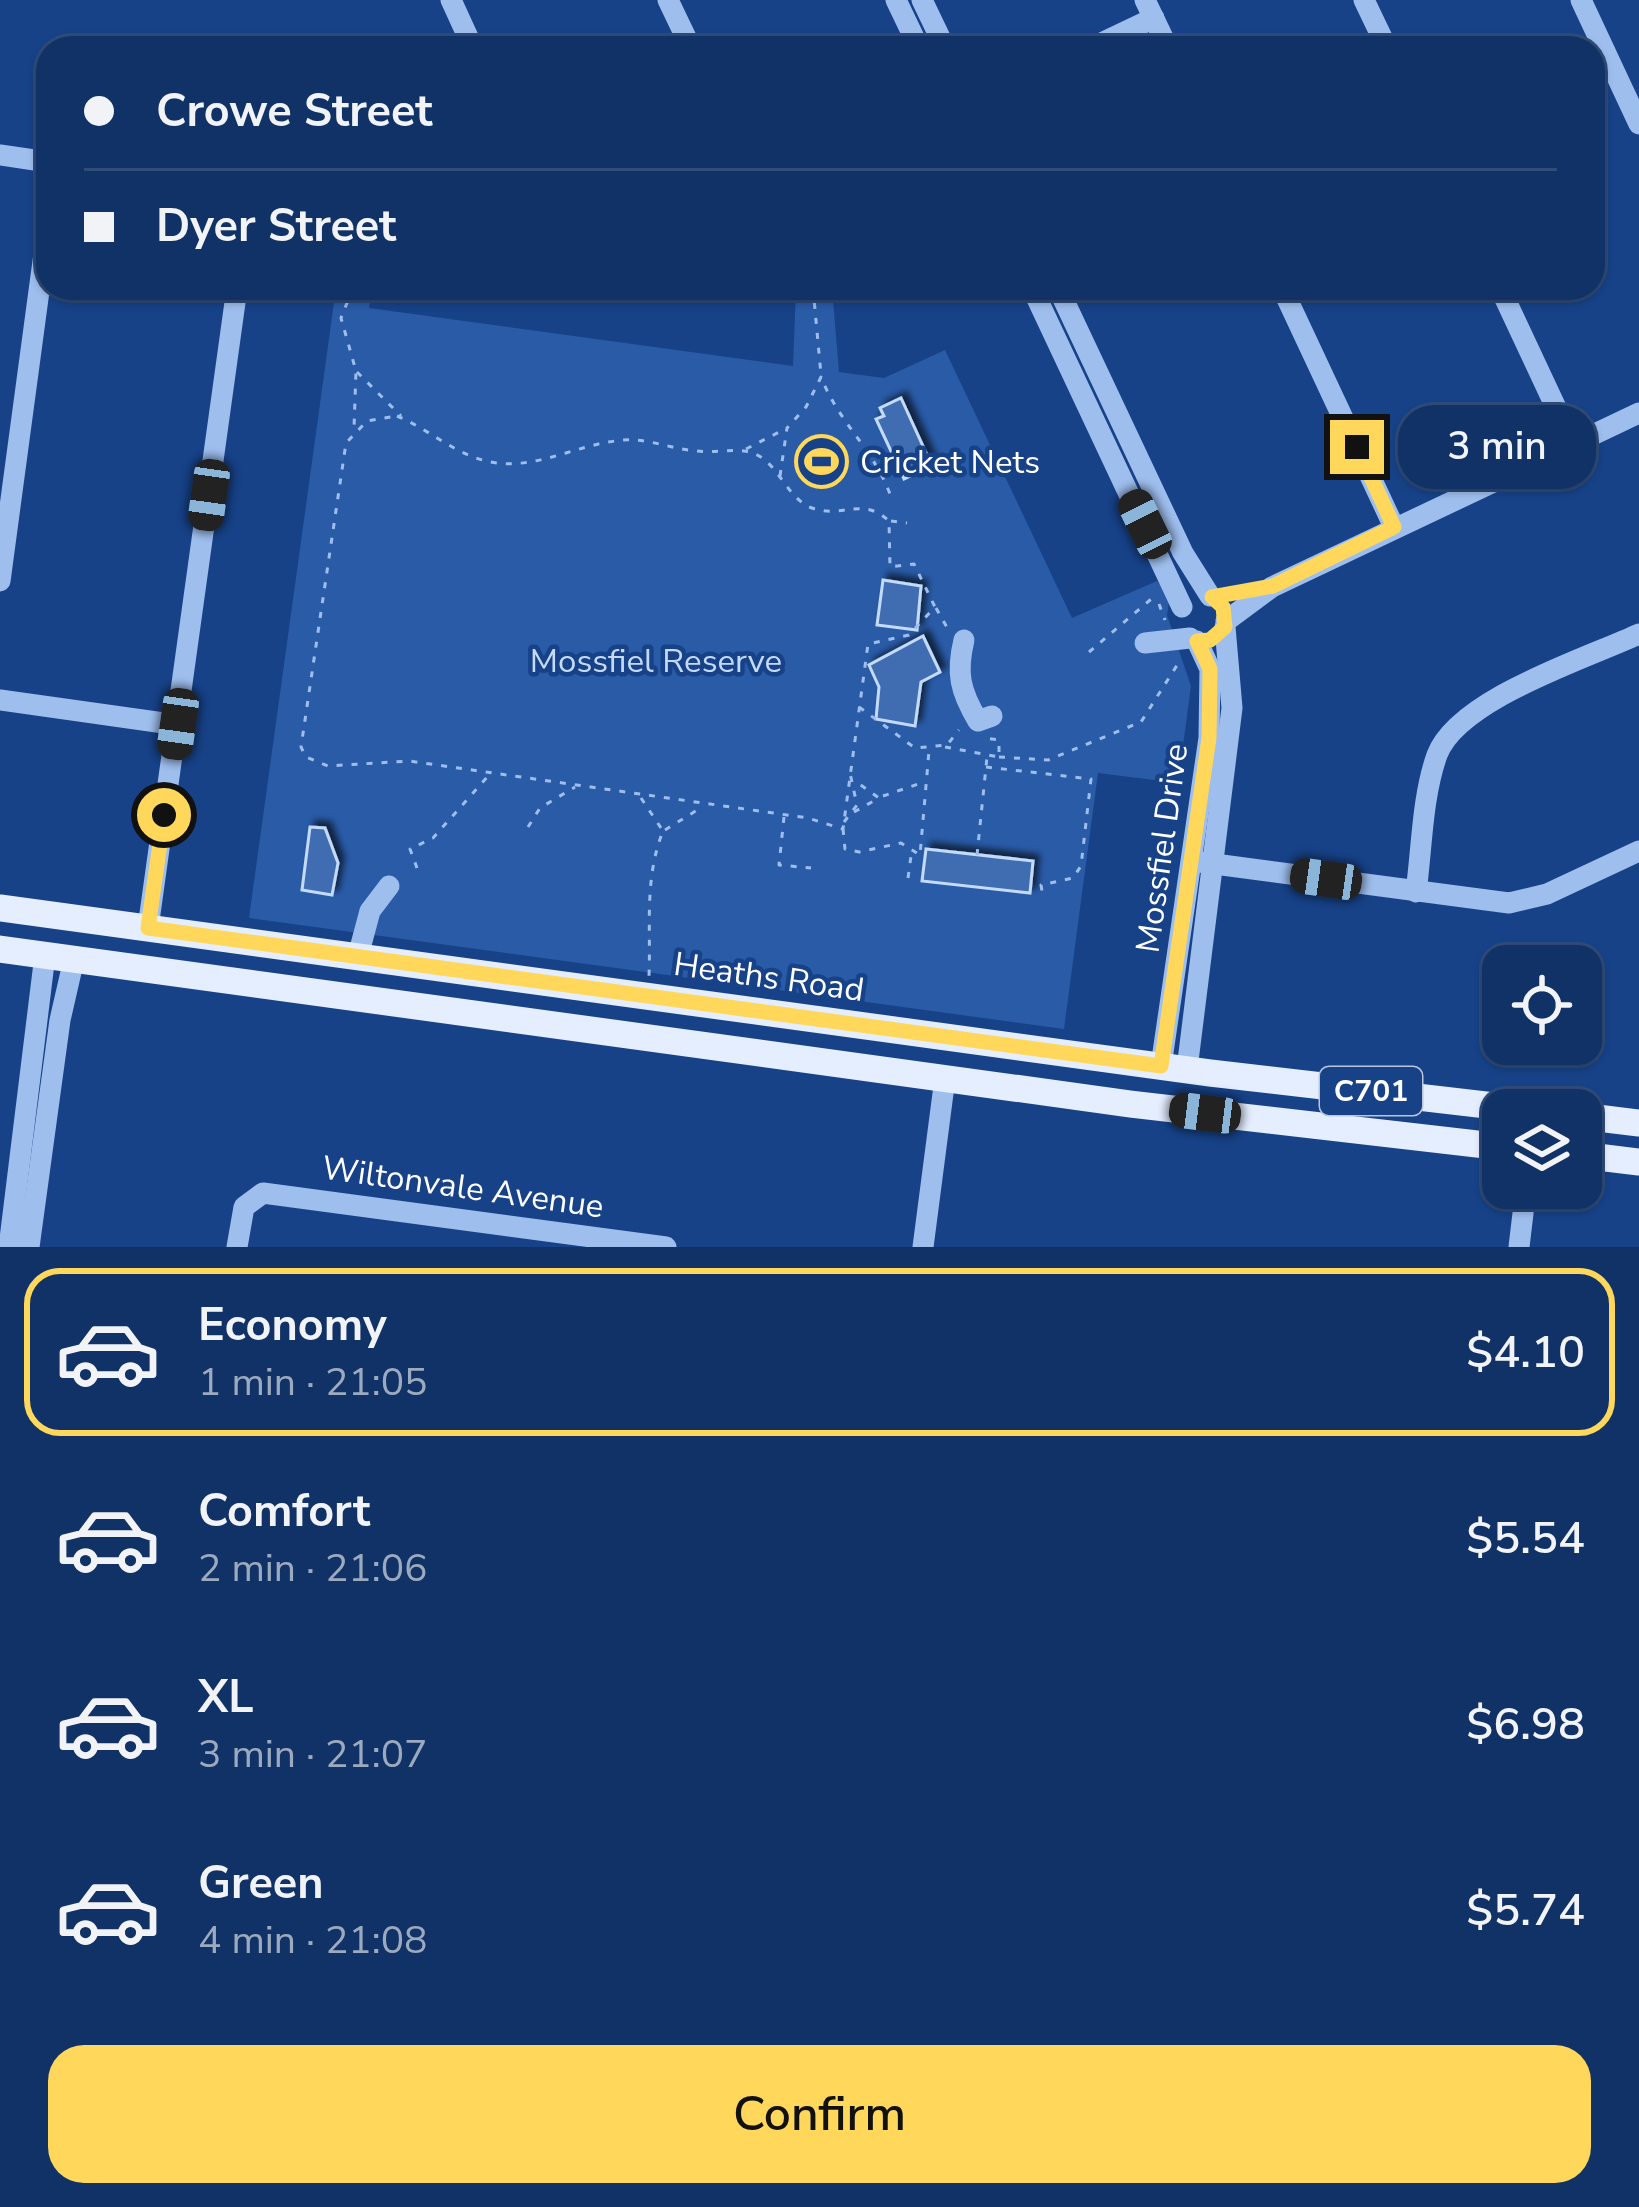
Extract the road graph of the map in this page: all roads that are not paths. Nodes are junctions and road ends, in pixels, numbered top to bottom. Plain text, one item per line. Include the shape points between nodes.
1 (451, 0) edge
2 (668, 0) edge
3 (896, 0) edge
4 (922, 0) edge
5 (1581, 0) edge
6 (1372, 2) edge
7 (1150, 9) edge
8 (468, 36) edge
9 (685, 36) edge
10 (913, 36) edge
11 (939, 36) edge
12 (1109, 36) edge
13 (1383, 36) edge
14 (1598, 36) edge
15 (1605, 51) edge
16 (1639, 124) edge
17 (0, 155) edge
18 (36, 160) edge
19 (38, 300) edge
20 (235, 300) edge
21 (1037, 300) edge
22 (1064, 300) edge
23 (1288, 300) edge
24 (1506, 300) edge
25 (1639, 413) edge
26 (1573, 443) junction
27 (1394, 527) junction
28 (0, 581) edge
29 (1273, 586) junction
30 (1211, 596) junction
31 (1175, 614) junction
32 (1225, 624) junction
33 (1639, 634) edge
34 (958, 640) road end
35 (1189, 644) junction
36 (0, 700) edge
37 (992, 716) dead end
38 (178, 724) junction
39 (1639, 851) edge
40 (1202, 862) junction
41 (388, 886) dead end
42 (1416, 892) junction
43 (0, 908) edge
44 (50, 914) junction
45 (80, 918) junction
46 (148, 928) junction
47 (0, 949) edge
48 (45, 955) junction
49 (358, 956) junction
50 (74, 959) junction
51 (950, 1037) junction
52 (1174, 1068) junction
53 (945, 1078) junction
54 (1482, 1104) edge
55 (1166, 1108) junction
56 (1602, 1119) edge
57 (1639, 1123) edge
58 (1482, 1145) edge
59 (1602, 1158) edge
60 (1639, 1162) edge
61 (1524, 1209) edge
62 (9, 1247) edge
63 (29, 1247) edge
64 (237, 1247) edge
65 (666, 1247) edge
66 (923, 1247) edge
67 (1519, 1247) edge

1 - 8 street
2 - 9 street
3 - 10 street
4 - 11 street
5 - 14 street
6 - 13 street
7 - 12 street
15 - 16 street
17 - 18 street
19 - 28 street
20 - 38 street
21 - 31 street
22 - 30 street
23 - 27 street
24 - 26 street
25 - 26 street
26 - 27 street
27 - 29 street
29 - 30 street
29 - 32 street
30 - 31 street via 1194,597
30 - 32 street
31 - 35 street
31 - 35 street via 1145,644
32 - 35 street via 1210,640
32 - 40 street, Mossfiel Drive via 1233,692
33 - 42 street via 1480,708 1448,734 1432,774
34 - 37 street via 956,671 967,704 978,721
35 - 40 street, Mossfiel Drive via 1207,655 1212,698
36 - 38 street
38 - 46 street
39 - 42 street via 1526,901
40 - 42 street
40 - 52 street, Mossfiel Drive
41 - 49 street via 370,911
43 - 44 main road, Heaths Road / C701
44 - 45 main road, Heaths Road / C701
44 - 48 main road
45 - 46 main road, Heaths Road / C701
45 - 50 main road
46 - 49 main road, Heaths Road / C701
47 - 48 main road, C701
48 - 50 main road, C701
48 - 62 street
49 - 51 main road, Heaths Road / C701
50 - 53 main road, C701
50 - 63 street
51 - 52 main road, Heaths Road / C701
51 - 53 main road
52 - 54 main road, Heaths Road / C701
52 - 55 main road
53 - 55 main road, C701
53 - 66 street
55 - 58 main road, C701
56 - 57 main road
59 - 60 main road
61 - 67 street
64 - 65 street, Wiltonvale Avenue via 246,1191

